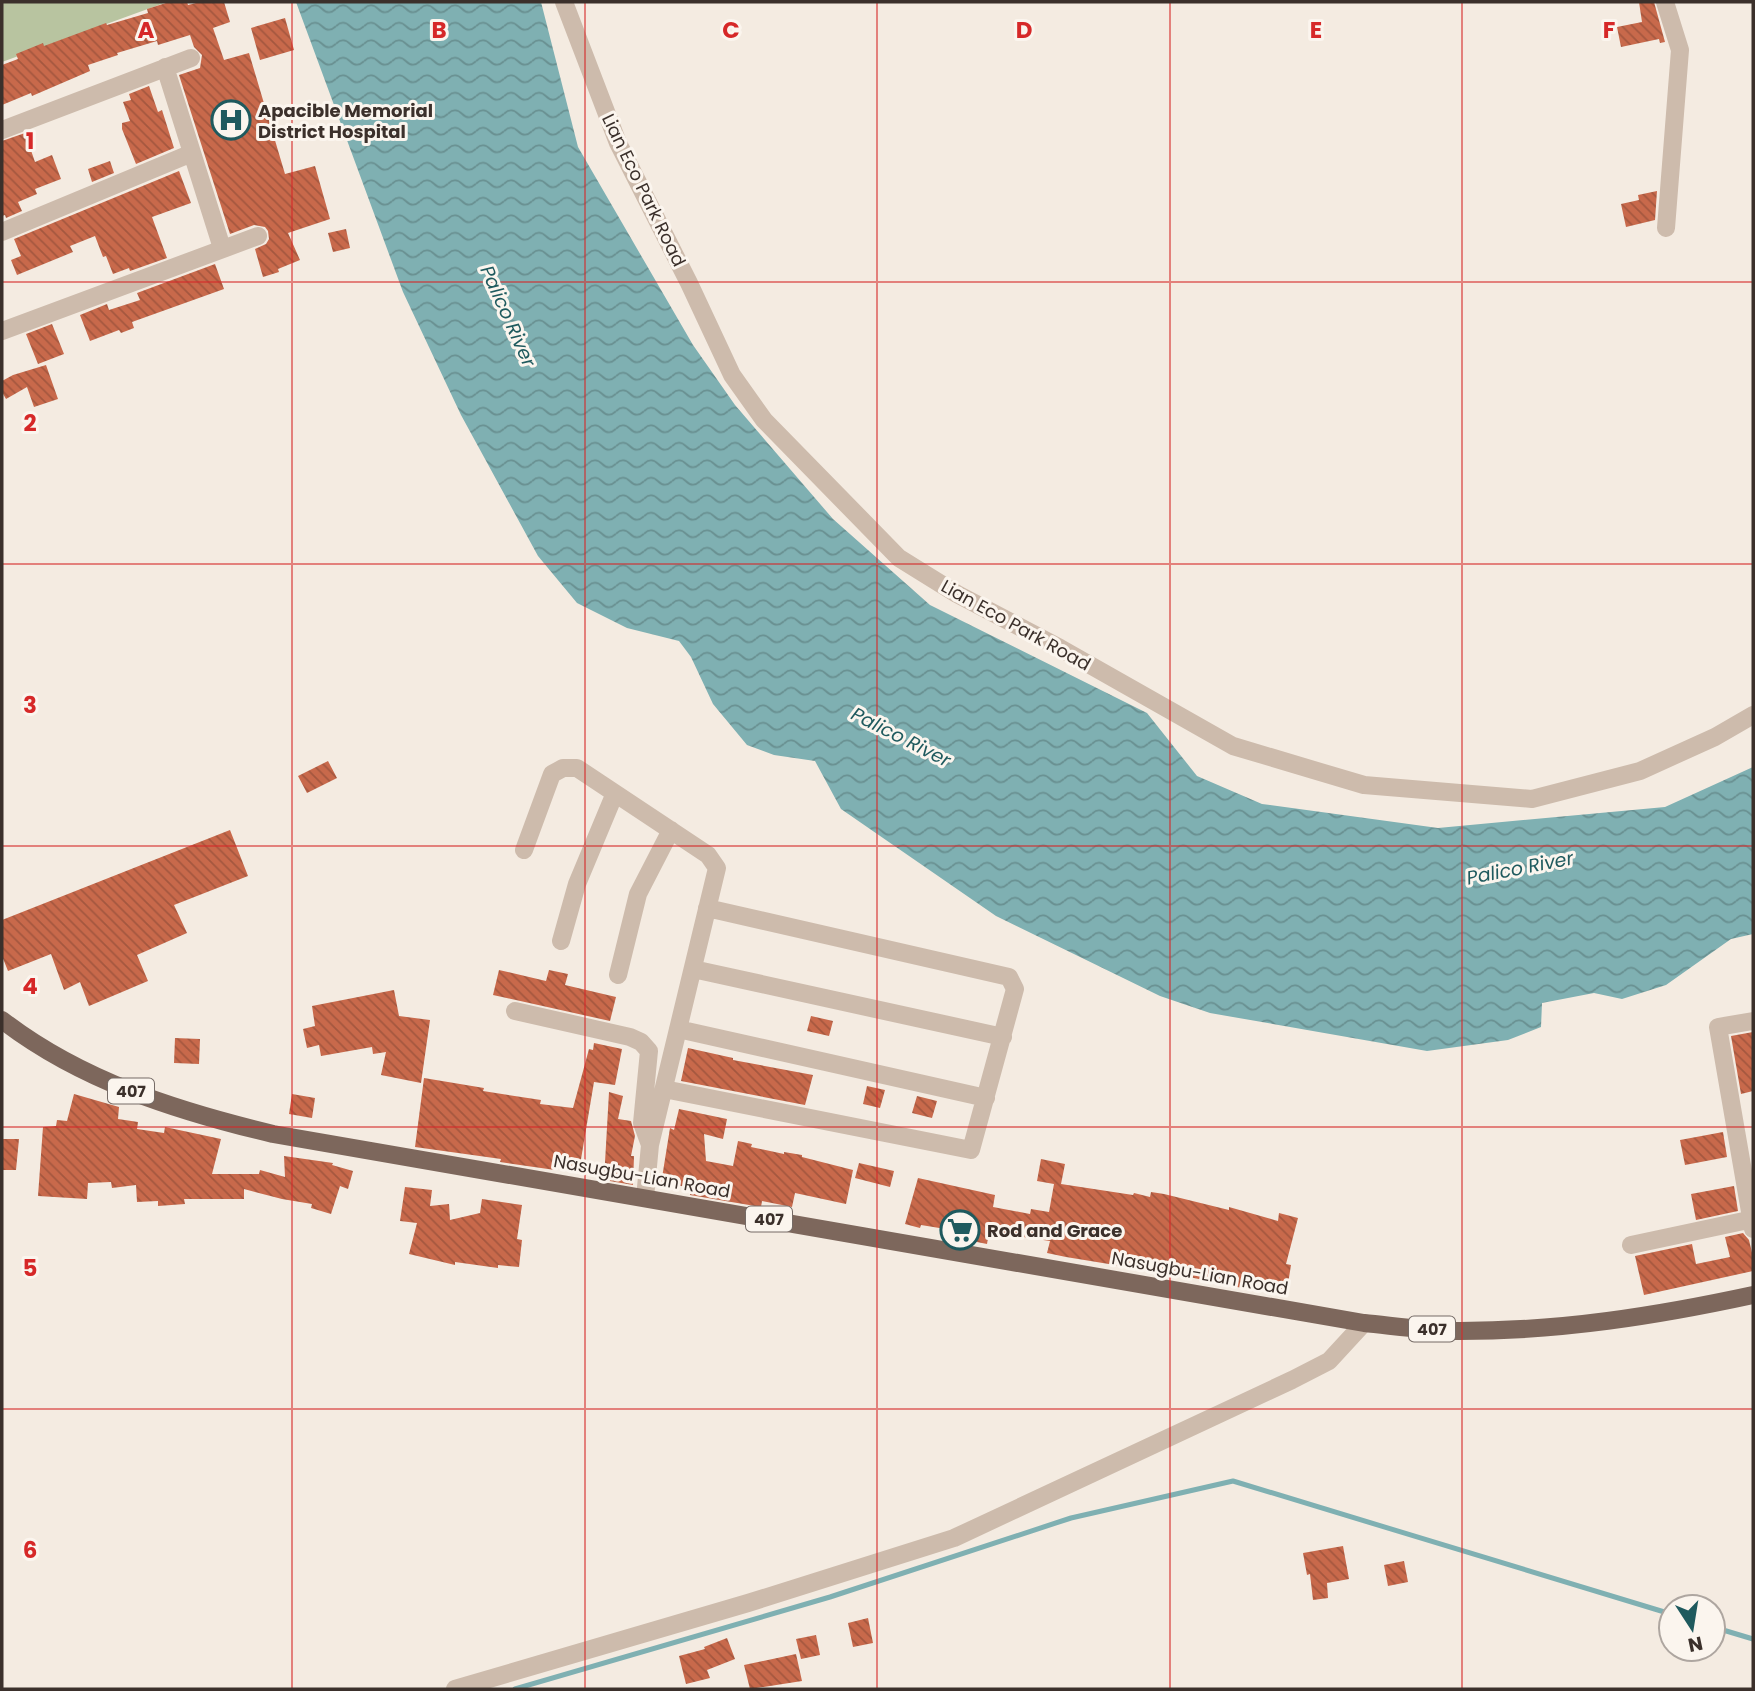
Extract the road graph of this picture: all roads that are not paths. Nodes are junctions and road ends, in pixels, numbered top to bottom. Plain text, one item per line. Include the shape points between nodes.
1 (564, 2) edge
2 (1665, 2) edge
3 (191, 58) dead end
4 (165, 67) junction
5 (2, 130) edge
6 (192, 153) junction
7 (1667, 228) dead end
8 (2, 232) edge
9 (257, 236) dead end
10 (222, 248) junction
11 (2, 331) edge
12 (1753, 715) edge
13 (615, 793) junction
14 (670, 830) junction
15 (524, 849) dead end
16 (707, 908) junction
17 (561, 941) dead end
18 (692, 969) junction
19 (618, 975) dead end
20 (515, 1011) dead end
21 (2, 1020) edge
22 (1753, 1021) edge
23 (678, 1029) junction
24 (1003, 1037) junction
25 (664, 1089) junction
26 (986, 1098) junction
27 (650, 1145) junction
28 (645, 1198) junction
29 (1753, 1223) edge
30 (1631, 1245) dead end
31 (1753, 1295) edge
32 (1364, 1323) junction
33 (456, 1689) edge

1 - 12 street, Lian Eco Park Road via 618,143 732,375 764,420 899,558 957,594 1233,746 1364,785 1532,799 1640,771
2 - 7 street via 1680,50
3 - 4 street
4 - 5 street
4 - 6 street
6 - 8 street
6 - 10 street
9 - 10 street
10 - 11 street
13 - 14 street
13 - 15 street via 578,768 552,774
13 - 17 street via 577,884
14 - 16 street via 708,855 717,868
14 - 19 street via 638,894
16 - 18 street
16 - 24 street via 1009,977 1015,989
18 - 23 street
18 - 24 street
20 - 27 street via 642,1042 649,1051 642,1123
21 - 28 main road, Nasugbu-Lian Road / 407 via 98,1077 211,1119 273,1134
22 - 29 street via 1718,1027
23 - 25 street
23 - 26 street
24 - 26 street
25 - 26 street via 971,1150
25 - 27 street
27 - 28 street
28 - 32 main road, Nasugbu-Lian Road / 407
29 - 30 street
31 - 32 main road, Nasugbu-Lian Road / 407 via 1565,1327 1458,1331
32 - 33 street via 1329,1361 954,1538

